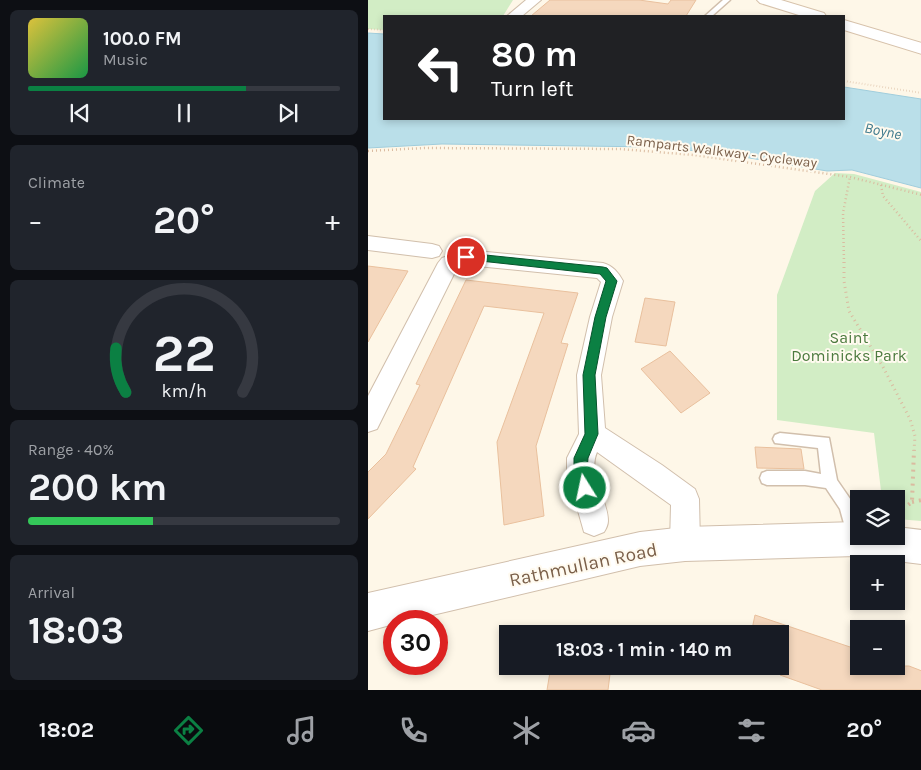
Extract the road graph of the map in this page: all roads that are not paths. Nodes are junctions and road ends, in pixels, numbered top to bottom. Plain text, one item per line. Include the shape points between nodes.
1 (534, 0) edge
2 (728, 0) edge
3 (765, 0) edge
4 (515, 15) edge
5 (709, 15) edge
6 (815, 15) edge
7 (845, 26) edge
8 (922, 49) edge
9 (368, 243) edge
10 (432, 251) dead end
11 (368, 421) edge
12 (592, 434) junction
13 (780, 439) dead end
14 (767, 478) dead end
15 (830, 482) junction
16 (850, 517) edge
17 (594, 522) dead end
18 (850, 539) edge
19 (685, 544) junction
20 (905, 545) edge
21 (922, 547) edge
22 (368, 612) edge

1 - 4 street
2 - 5 lane
3 - 6 street
7 - 8 street
9 - 10 street
11 - 12 street via 449,263 466,257 603,271 612,281 589,375
12 - 17 street via 581,458 581,472
12 - 19 street via 686,499
13 - 15 lane via 824,442
14 - 15 lane
15 - 16 lane via 847,506
18 - 19 street, Rathmullan Road
19 - 22 street, Rathmullan Road via 640,549
20 - 21 street, Rathmullan Road

